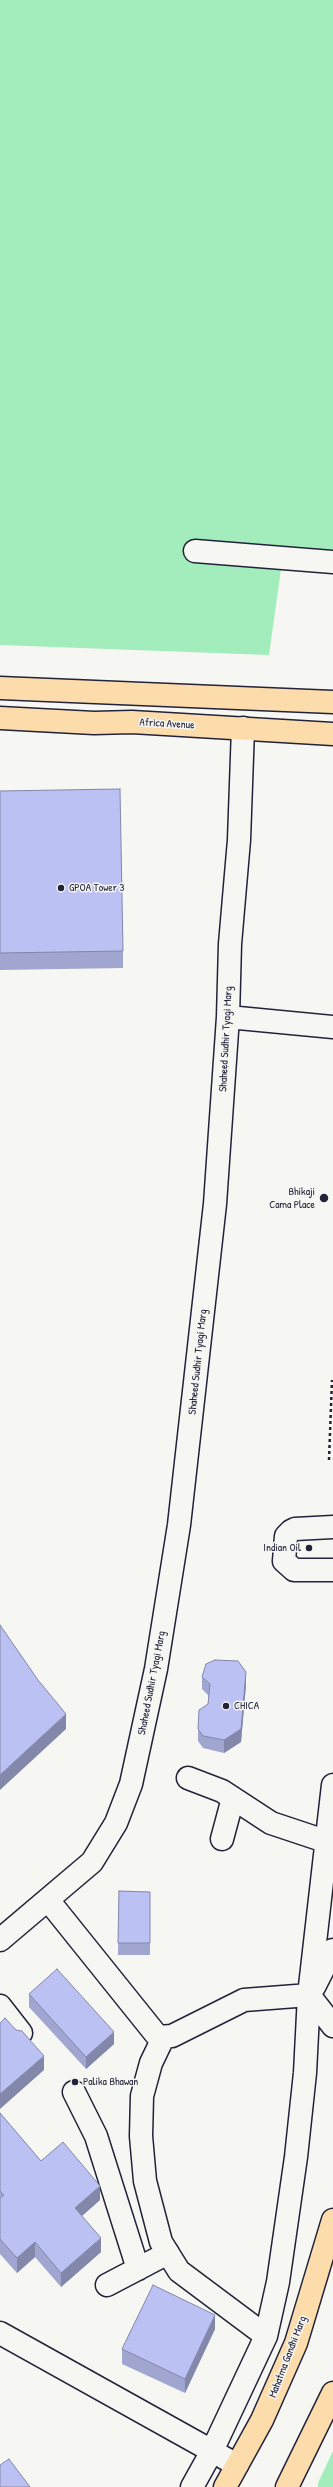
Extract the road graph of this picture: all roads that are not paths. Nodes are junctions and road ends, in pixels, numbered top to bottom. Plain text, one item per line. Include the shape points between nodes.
1 (195, 551) dead end
2 (333, 562) edge
3 (0, 688) edge
4 (333, 702) edge
5 (0, 718) edge
6 (243, 728) junction
7 (333, 734) edge
8 (228, 1017) junction
9 (333, 1027) edge
10 (333, 1527) edge
11 (333, 1570) edge
12 (188, 1778) dead end
13 (333, 1785) edge
14 (234, 1798) junction
15 (222, 1839) dead end
16 (325, 1841) junction
17 (48, 1900) junction
18 (0, 1940) edge
19 (333, 1950) edge
20 (309, 1994) junction
21 (0, 2006) edge
22 (333, 2026) edge
23 (21, 2032) edge
24 (163, 2038) junction
25 (74, 2092) dead end
26 (333, 2220) edge
27 (168, 2253) junction
28 (138, 2269) junction
29 (107, 2286) dead end
30 (1, 2335) edge
31 (266, 2336) junction
32 (333, 2393) edge
33 (212, 2451) junction
34 (237, 2465) junction
35 (192, 2487) edge
36 (225, 2487) edge
37 (287, 2487) edge

1 - 2 street
3 - 4 main road
5 - 6 main road, Africa Avenue
6 - 7 main road, Africa Avenue
6 - 8 street, Shaheed Sudhir Tyagi Marg
8 - 9 street
8 - 17 street, Shaheed Sudhir Tyagi Marg via 215,1204 191,1426 179,1525 156,1669 131,1784 116,1823 92,1862
10 - 11 street via 291,1531 286,1536 284,1561 294,1570
12 - 14 street
13 - 16 street
14 - 15 street
14 - 16 street via 271,1823
16 - 20 street
17 - 18 street, Shaheed Sudhir Tyagi Marg
17 - 24 street via 154,2035
19 - 20 street
20 - 22 street
20 - 24 street via 244,2000 172,2036
20 - 31 street via 305,2073 296,2157 278,2282
21 - 23 street
24 - 27 street via 151,2063 142,2096 141,2136 145,2181 161,2242
25 - 28 street via 96,2136
26 - 34 main road, Mahatma Gandhi Marg via 296,2343 262,2420
27 - 28 street
27 - 31 street via 179,2271
28 - 29 street
30 - 33 street
31 - 33 street
32 - 37 main road
33 - 34 street
33 - 35 street
34 - 36 main road, Mahatma Gandhi Marg

